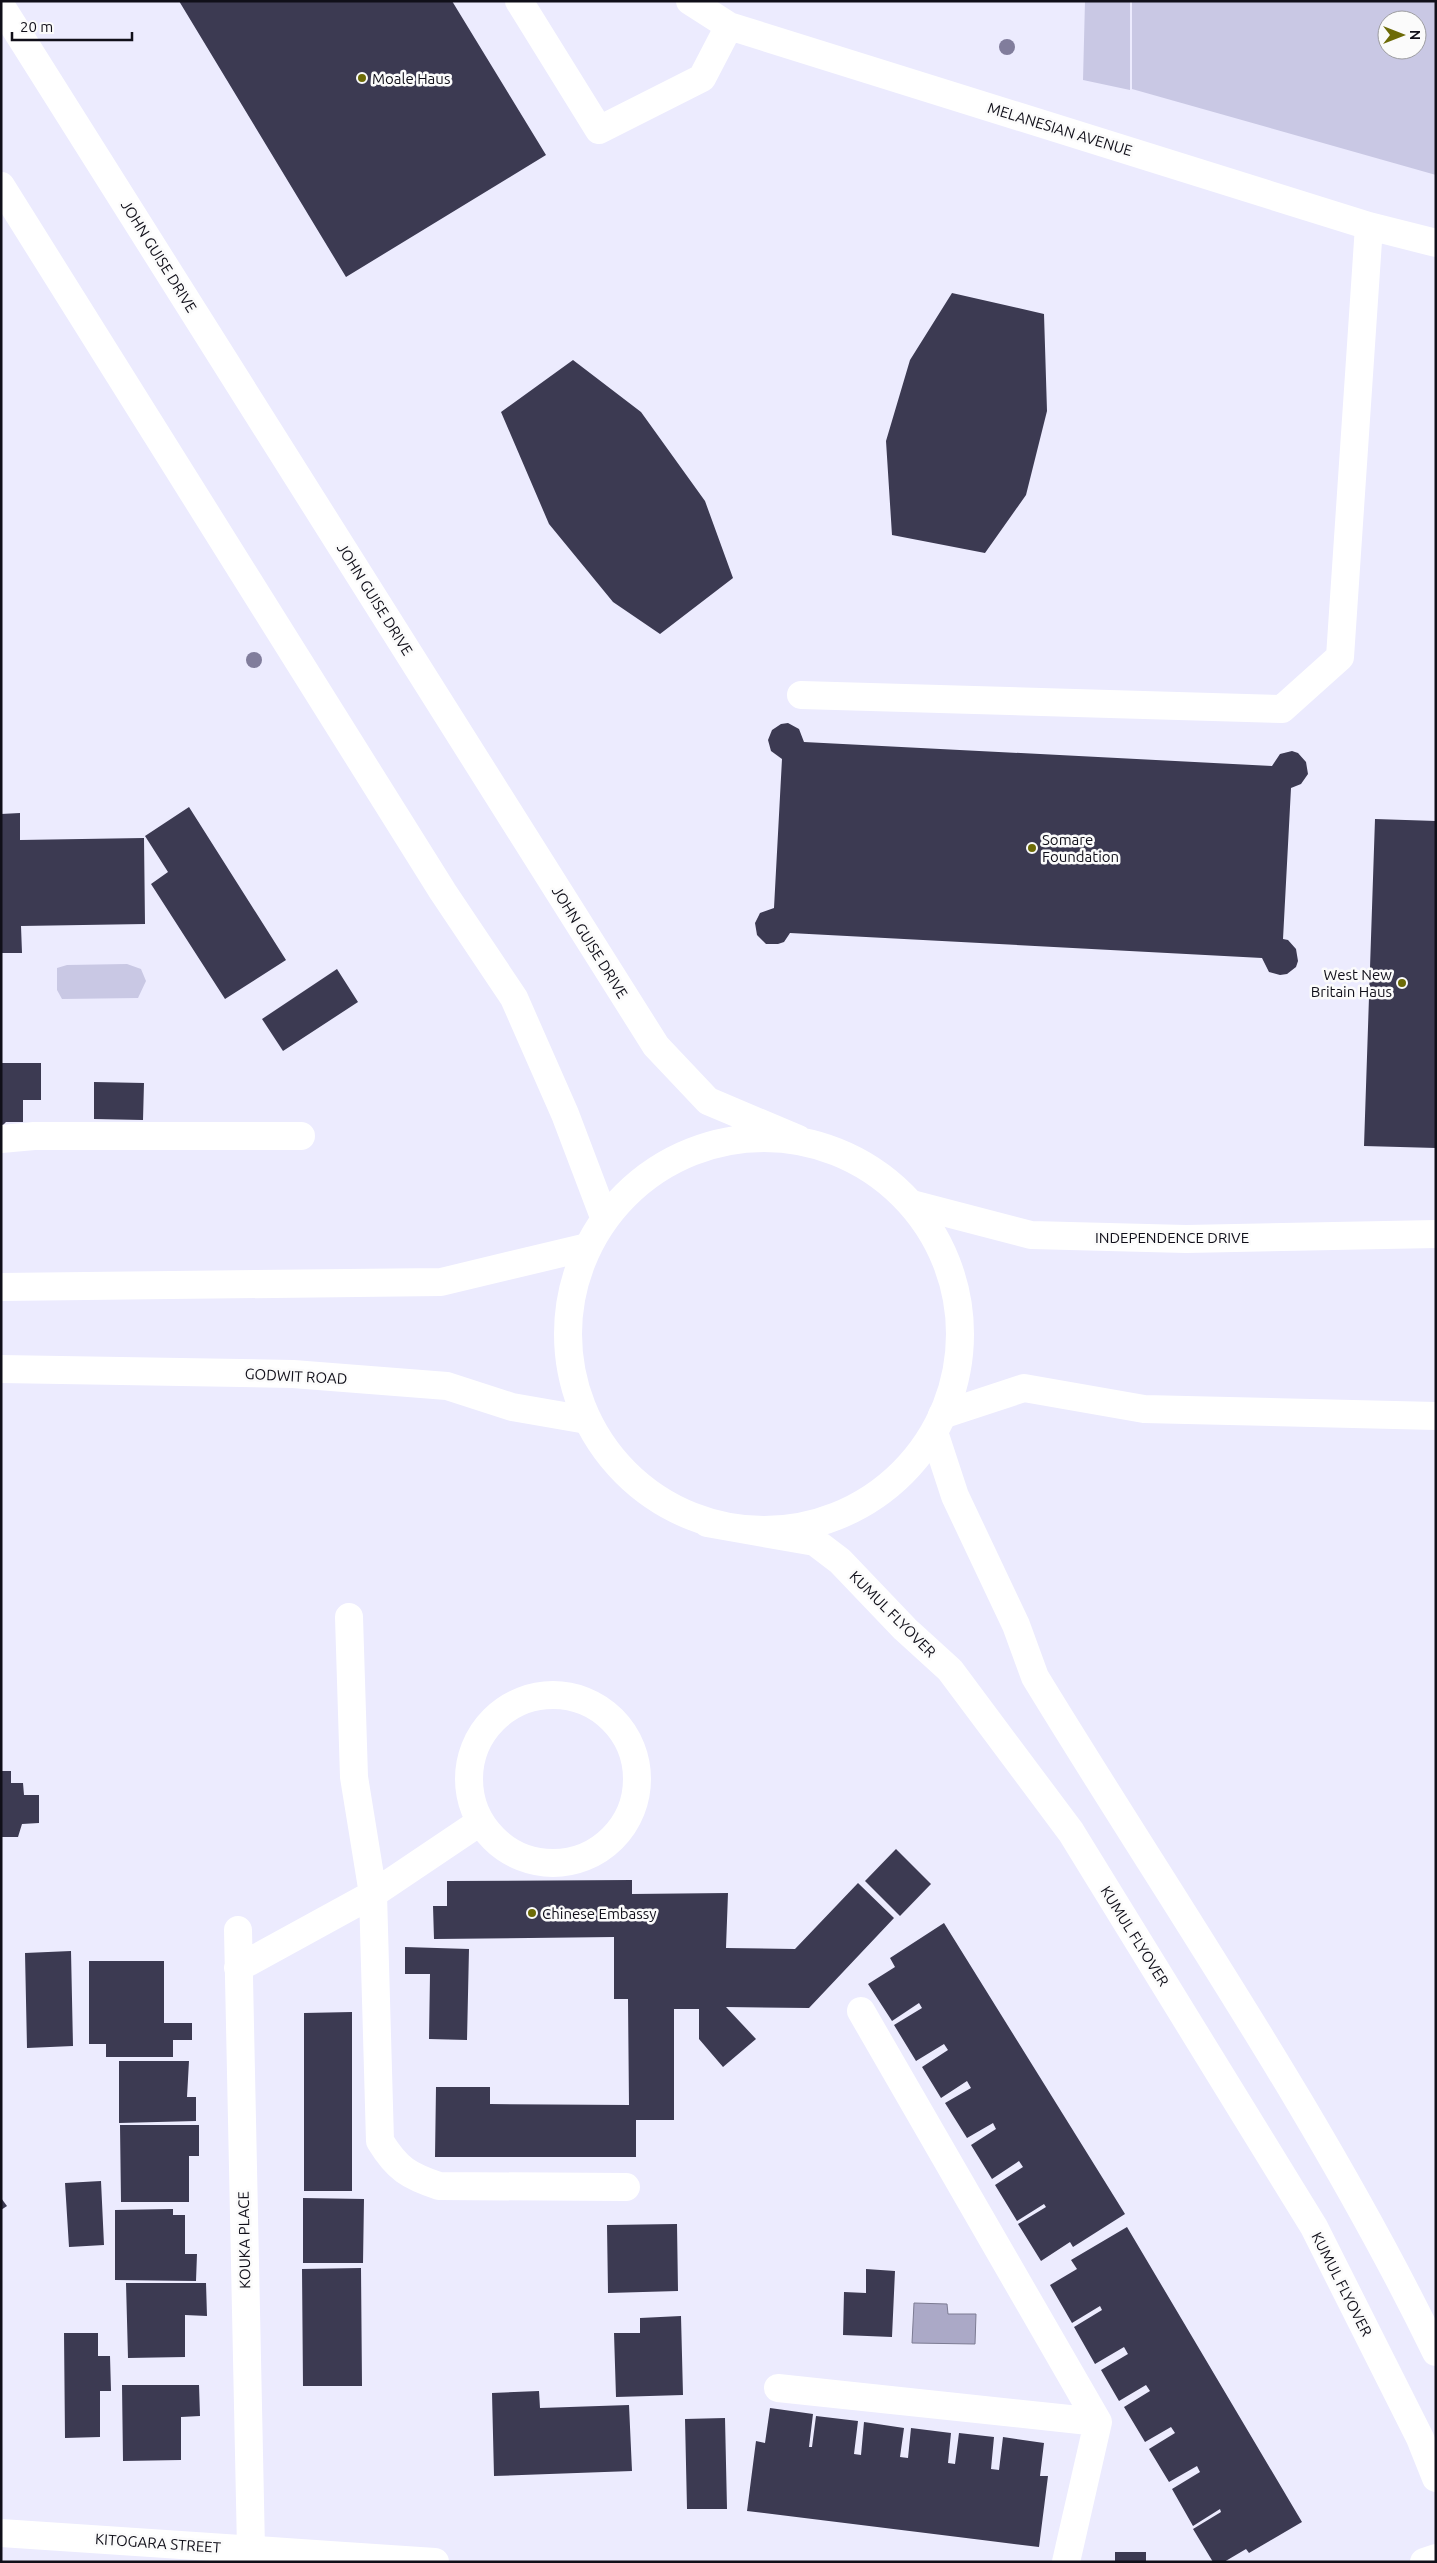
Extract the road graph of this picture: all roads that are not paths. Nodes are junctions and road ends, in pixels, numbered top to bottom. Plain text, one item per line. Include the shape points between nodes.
1 (519, 1) edge
2 (690, 1) edge
3 (1, 6) edge
4 (728, 26) junction
5 (1, 186) edge
6 (1369, 226) junction
7 (1436, 243) edge
8 (802, 695) dead end
9 (301, 1136) dead end
10 (1, 1139) edge
11 (798, 1139) junction
12 (912, 1204) junction
13 (604, 1217) junction
14 (1436, 1234) edge
15 (587, 1247) junction
16 (1, 1287) edge
17 (1, 1369) edge
18 (1436, 1416) edge
19 (587, 1420) junction
20 (938, 1424) junction
21 (707, 1523) junction
22 (349, 1618) dead end
23 (480, 1822) junction
24 (373, 1894) junction
25 (238, 1930) dead end
26 (238, 1968) junction
27 (860, 2011) dead end
28 (626, 2187) dead end
29 (1436, 2352) edge
30 (778, 2388) dead end
31 (1098, 2422) junction
32 (1436, 2478) edge
33 (1, 2533) edge
34 (251, 2549) junction
35 (1436, 2558) edge
36 (435, 2562) edge
37 (1066, 2562) edge
38 (1424, 2562) edge

1 - 4 main road via 599,130 702,78
2 - 4 main road, MELANESIAN AVENUE
3 - 11 main road, JOHN GUISE DRIVE via 656,1046 708,1101
4 - 6 main road, MELANESIAN AVENUE
5 - 13 main road via 443,892 514,998 565,1114
6 - 7 main road, MELANESIAN AVENUE
6 - 8 main road via 1340,657 1282,709
9 - 10 main road via 34,1136
11 - 12 main road via 830,1147 860,1162 888,1181
11 - 13 main road via 743,1137 690,1150 643,1178
12 - 14 main road, INDEPENDENCE DRIVE via 1031,1235 1186,1239
12 - 20 main road via 942,1251 958,1305 958,1361
13 - 15 main road
15 - 16 main road via 441,1282
15 - 19 main road via 567,1319 571,1370
17 - 19 main road, GODWIT ROAD via 293,1374 447,1386 512,1407
18 - 20 main road via 1144,1409 1024,1388
19 - 21 main road via 608,1455 636,1484 670,1508
20 - 21 main road via 902,1473 860,1506 811,1525 760,1531
20 - 29 main road via 955,1496 1016,1625 1035,1677 1331,2155 1399,2277
21 - 32 main road, KUMUL FLYOVER via 815,1542 840,1561 905,1629 950,1670 1071,1832 1314,2227 1420,2438
22 - 24 main road via 354,1778
23 - 23 main road via 499,1845 524,1859 553,1864 582,1858 607,1844 626,1822 636,1794 636,1764 628,1739 612,1718 590,1702 565,1694 538,1695 513,1704 492,1720 476,1742 469,1768 470,1795
23 - 24 main road
24 - 26 main road
24 - 28 main road via 380,2141 392,2161 412,2177 439,2186
25 - 26 main road, KOUKA PLACE
26 - 34 main road, KOUKA PLACE
27 - 31 main road
30 - 31 main road
31 - 37 main road
33 - 34 main road, KITOGARA STREET
34 - 36 main road, KITOGARA STREET
35 - 38 main road

